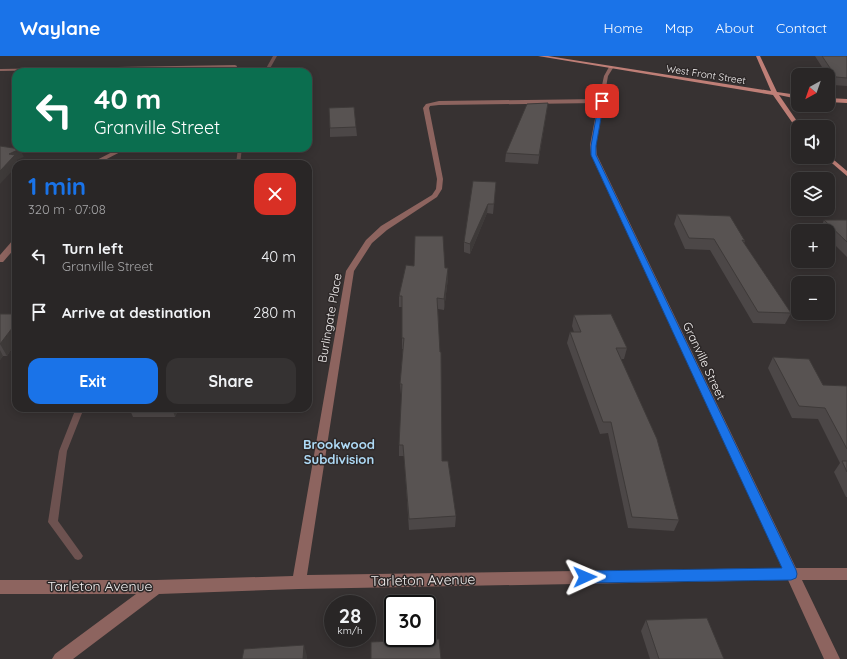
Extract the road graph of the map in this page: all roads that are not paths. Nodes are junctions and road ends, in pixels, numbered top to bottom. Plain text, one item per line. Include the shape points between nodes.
1 (540, 56) edge
2 (758, 56) edge
3 (118, 68) edge
4 (234, 68) edge
5 (611, 68) junction
6 (0, 70) edge
7 (12, 70) edge
8 (775, 94) junction
9 (791, 96) edge
10 (835, 100) edge
11 (602, 101) junction
12 (847, 101) edge
13 (793, 120) edge
14 (116, 152) edge
15 (100, 160) edge
16 (835, 163) edge
17 (847, 174) edge
18 (12, 246) edge
19 (0, 260) edge
20 (791, 574) junction
21 (847, 574) edge
22 (299, 582) junction
23 (0, 587) edge
24 (156, 587) junction
25 (60, 659) edge
26 (832, 659) edge

1 - 5 street, West Front Street
2 - 8 street
3 - 4 street via 235,66
5 - 8 street, West Front Street
5 - 11 street, Granville Street via 606,76
6 - 7 street
8 - 9 street, West Front Street
8 - 13 street
10 - 12 street
11 - 20 street, Granville Street via 593,146 594,155
11 - 22 street, Burlingate Place via 439,103 428,105 426,108 440,179 439,189 435,196 384,228 369,242 350,271
14 - 15 street
16 - 17 street
18 - 19 street
20 - 21 street, Tarleton Avenue
20 - 22 street, Tarleton Avenue
20 - 26 street, Granville Street
22 - 24 street, Tarleton Avenue
23 - 24 street, Tarleton Avenue
24 - 25 street

